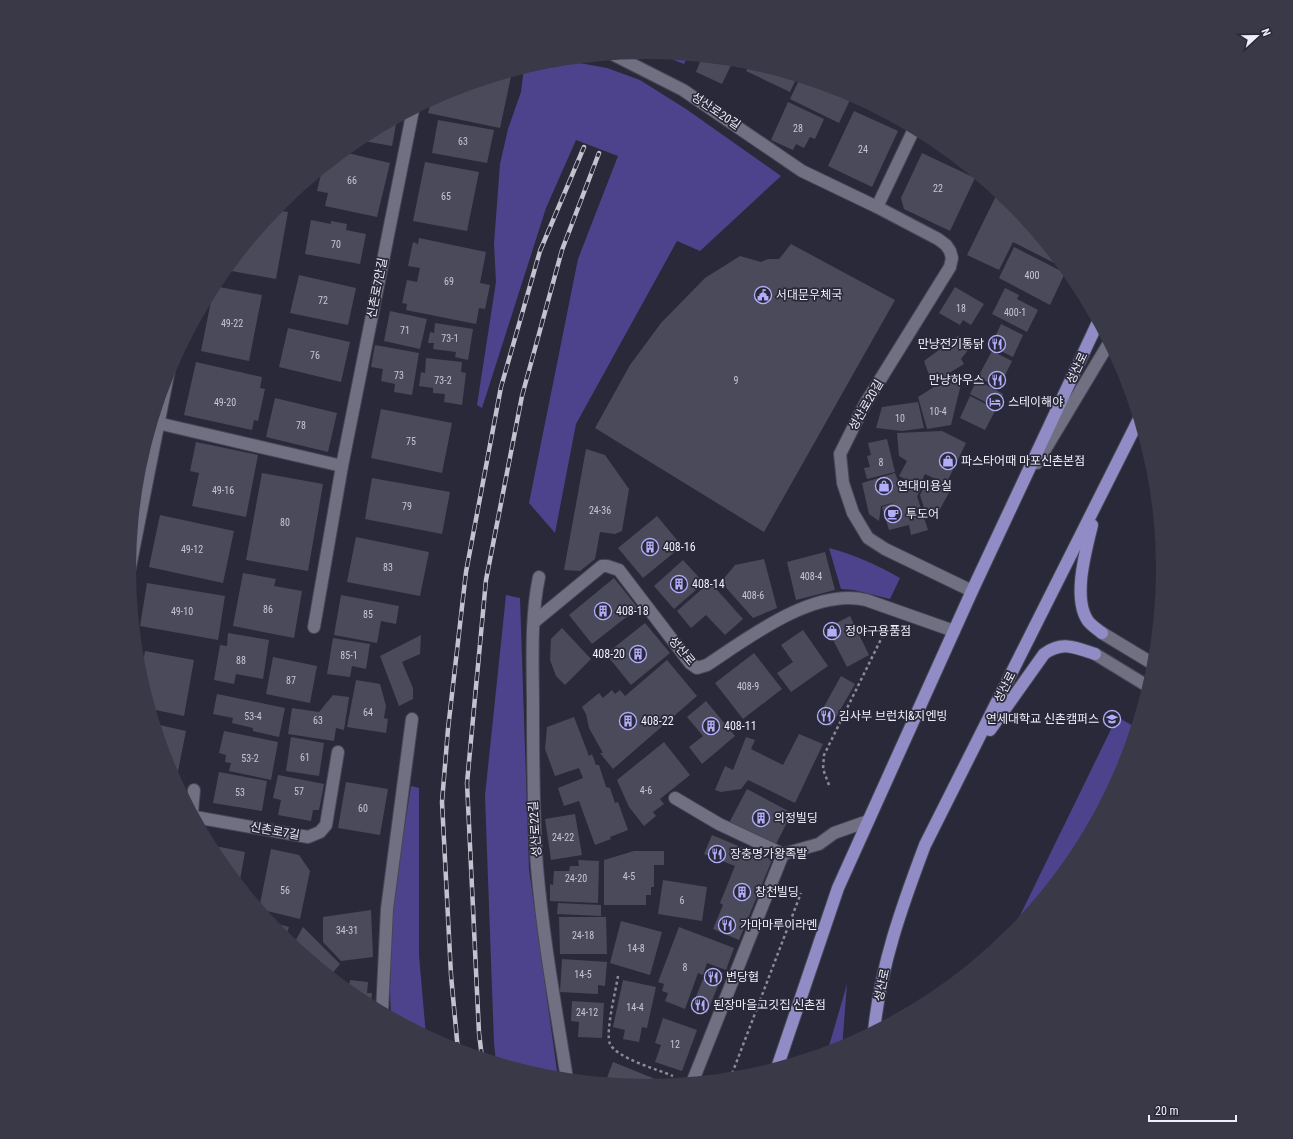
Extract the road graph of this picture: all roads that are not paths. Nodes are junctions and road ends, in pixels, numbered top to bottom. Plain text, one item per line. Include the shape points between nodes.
1 (623, 60) edge
2 (412, 117) edge
3 (912, 133) edge
4 (877, 207) junction
5 (1096, 327) edge
6 (1106, 348) edge
7 (158, 422) edge
8 (1136, 425) edge
9 (154, 435) edge
10 (342, 466) junction
11 (1023, 487) junction
12 (1097, 504) junction
13 (139, 519) edge
14 (539, 577) dead end
15 (972, 591) junction
16 (534, 622) junction
17 (314, 627) dead end
18 (954, 630) junction
19 (1102, 633) joint
20 (1095, 654) joint
21 (1148, 661) edge
22 (1144, 684) edge
23 (412, 719) dead end
24 (338, 752) dead end
25 (968, 762) junction
26 (194, 790) dead end
27 (675, 798) dead end
28 (193, 803) edge
29 (200, 818) edge
30 (868, 821) junction
31 (783, 854) junction
32 (382, 1006) edge
33 (875, 1026) edge
34 (780, 1063) edge
35 (565, 1073) edge
36 (694, 1078) edge

1 - 4 street, 성산로20길 via 683,90 802,171
2 - 10 street, 신촌로7안길
3 - 4 street
4 - 15 street, 성산로20길 via 946,244 952,258 950,267 852,428 840,454 843,483 853,513 868,538 885,549
5 - 11 main road, 성산로
6 - 11 street
7 - 10 street
8 - 12 main road, 성산로
9 - 13 street
10 - 17 street, 신촌로7안길
11 - 15 main road, 성산로
12 - 19 main road via 1082,564 1080,584 1085,615 1093,627
12 - 25 main road, 성산로
14 - 16 street, 성산로22길
15 - 18 main road, 성산로
16 - 18 street, 성산로 via 602,566 607,566 618,570 696,668 707,666 783,617 809,606 841,598 855,597 866,600
16 - 35 street, 성산로22길 via 533,789 538,868 548,960
18 - 30 main road, 성산로
19 - 21 street
20 - 22 street
20 - 25 main road via 1062,646 1054,647 1044,654
23 - 32 street via 387,910
24 - 29 street, 신촌로7길 via 326,824 314,835 308,837
25 - 33 main road, 성산로 via 925,845 898,919 878,997
26 - 28 street
27 - 31 street via 719,824
30 - 31 street via 834,833 819,844
30 - 34 main road, 성산로 via 838,888
31 - 36 street

